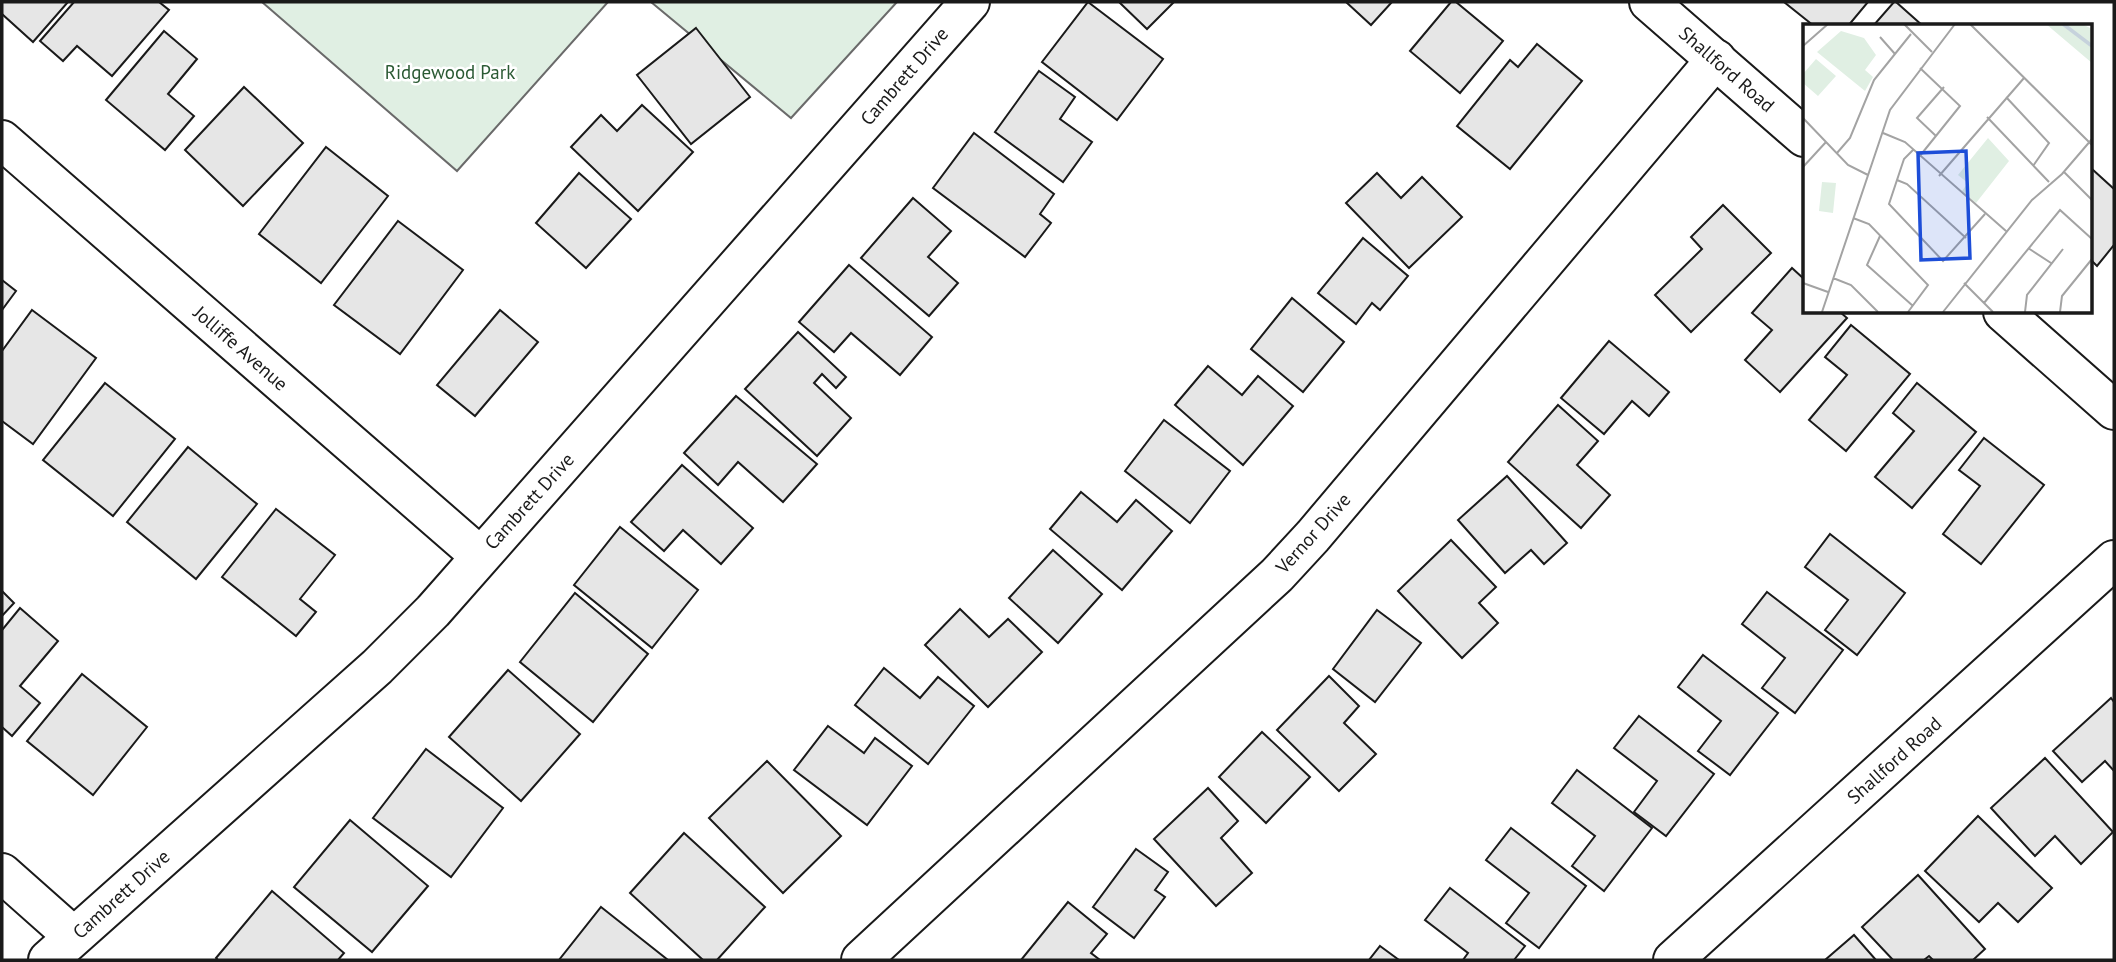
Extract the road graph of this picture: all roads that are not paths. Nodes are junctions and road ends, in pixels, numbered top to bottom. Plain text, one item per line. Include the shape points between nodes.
1 (970, 2) edge
2 (1649, 2) edge
3 (1716, 59) junction
4 (1803, 136) edge
5 (2, 140) edge
6 (2004, 313) edge
7 (2114, 410) edge
8 (480, 556) junction
9 (2114, 560) edge
10 (2, 873) edge
11 (60, 948) edge
12 (861, 960) edge
13 (1673, 960) edge

1 - 8 street, Cambrett Drive
2 - 3 street, Shallford Road
3 - 4 street, Shallford Road
3 - 12 street, Vernor Drive via 1277,575
5 - 8 street, Jolliffe Avenue
6 - 7 street
8 - 11 street, Cambrett Drive via 377,667
9 - 13 street, Shallford Road
10 - 11 street

